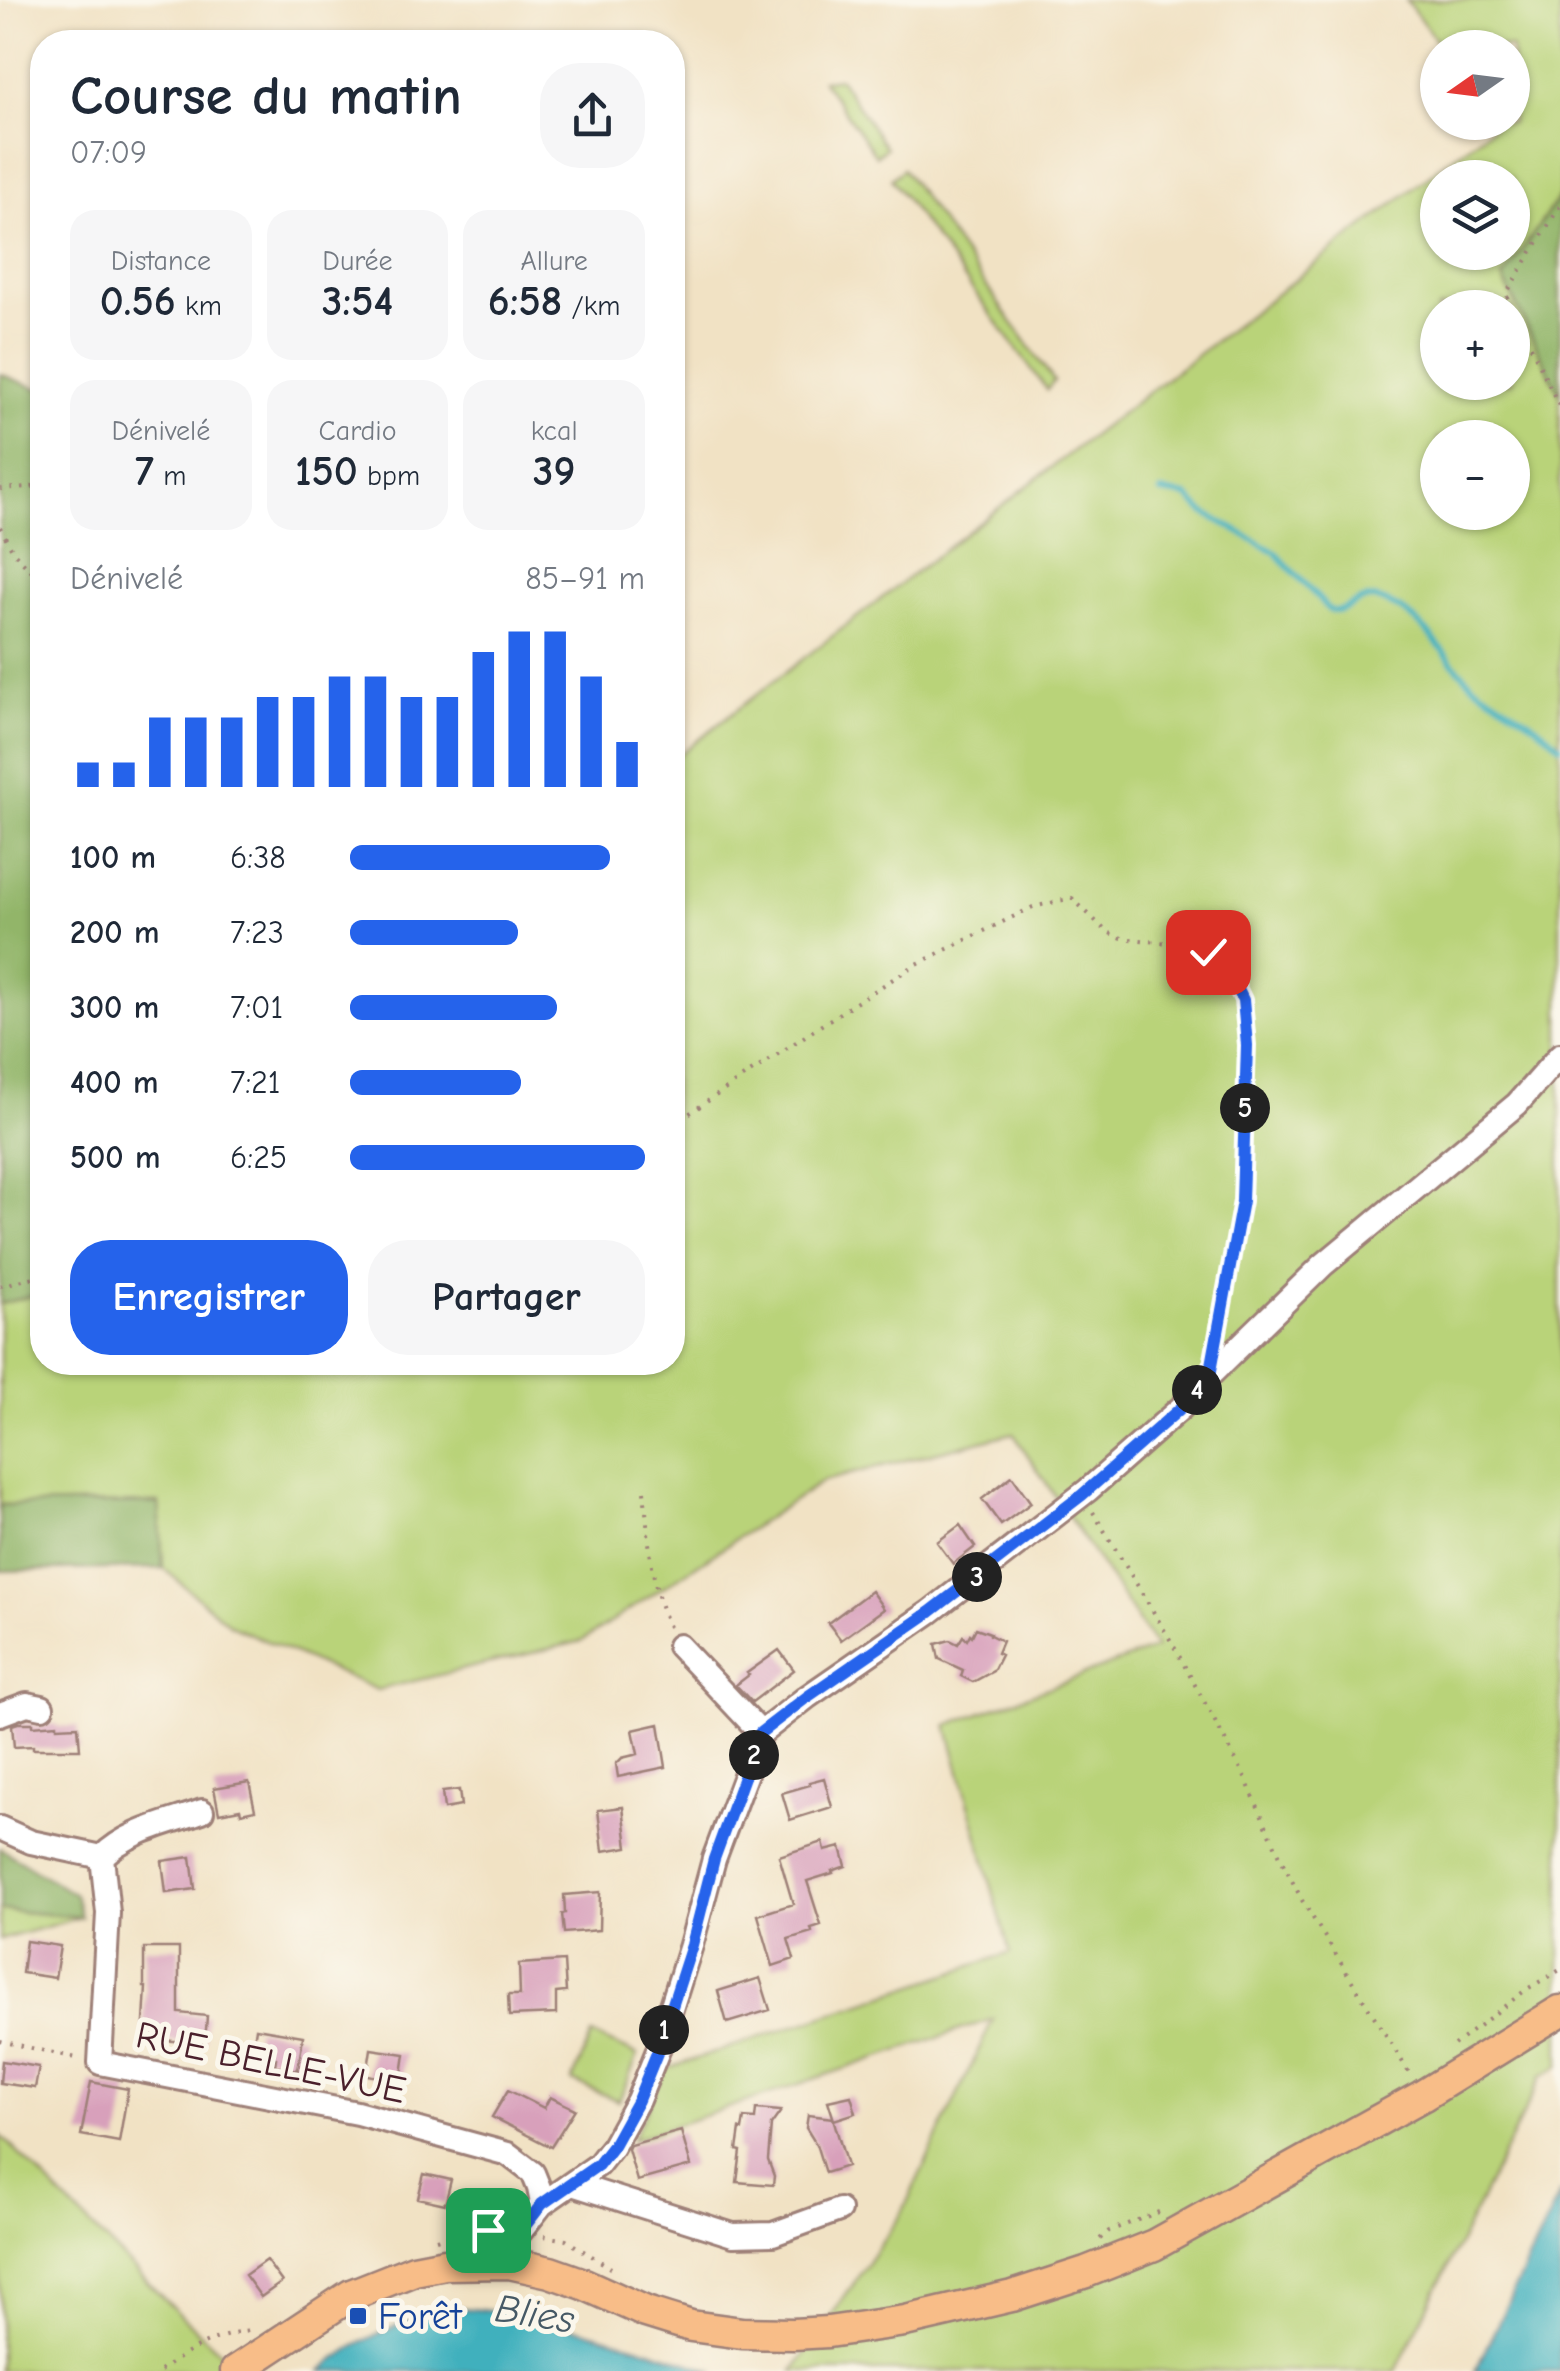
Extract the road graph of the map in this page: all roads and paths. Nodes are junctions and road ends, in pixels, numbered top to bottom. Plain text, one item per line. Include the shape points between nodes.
1 (1560, 206) edge
2 (1508, 290) edge
3 (1530, 346) edge
4 (1560, 408) edge
5 (30, 487) edge
6 (0, 489) edge
7 (0, 527) edge
8 (30, 570) edge
9 (1560, 1055) edge
10 (685, 1116) edge
11 (30, 1278) edge
12 (0, 1286) edge
13 (1210, 1376) junction
14 (644, 1492) dead end
15 (1082, 1495) junction
16 (679, 1646) joint
17 (42, 1707) dead end
18 (0, 1714) edge
19 (760, 1733) junction
20 (202, 1812) dead end
21 (0, 1828) edge
22 (102, 1856) junction
23 (1560, 2011) edge
24 (0, 2041) edge
25 (100, 2063) junction
26 (1422, 2096) junction
27 (572, 2184) junction
28 (542, 2204) junction
29 (1165, 2209) dead end
30 (840, 2210) dead end
31 (434, 2239) dead end
32 (1099, 2240) dead end
33 (513, 2250) junction
34 (622, 2277) dead end
35 (253, 2331) dead end
36 (160, 2371) edge
37 (236, 2371) edge

1 - 2 path
3 - 4 path
5 - 6 path
7 - 8 path
9 - 13 street via 1517,1104 1322,1265
10 - 13 path via 916,965 1032,907 1072,898 1122,938 1208,952 1243,1000 1247,1045 1242,1201
11 - 12 path
13 - 15 street
14 - 16 path via 651,1559
15 - 19 street
15 - 26 path via 1242,1770 1304,1902
16 - 19 street
17 - 18 street via 27,1704
19 - 27 street via 638,2100 598,2165
20 - 22 street via 136,1834
21 - 22 street via 30,1842
22 - 25 street, RUE BELLE-VUE via 108,1913
23 - 26 main road
24 - 25 path
25 - 28 street, RUE BELLE-VUE via 357,2113 508,2154 533,2174
26 - 33 main road via 1154,2245 1012,2296 905,2321 793,2334 691,2326 550,2272
27 - 28 street
27 - 30 street via 733,2235 774,2234
28 - 33 street
29 - 32 path
31 - 33 path via 488,2230
33 - 34 path via 545,2236 566,2240
33 - 37 main road via 414,2270 350,2295
35 - 36 path via 212,2339

